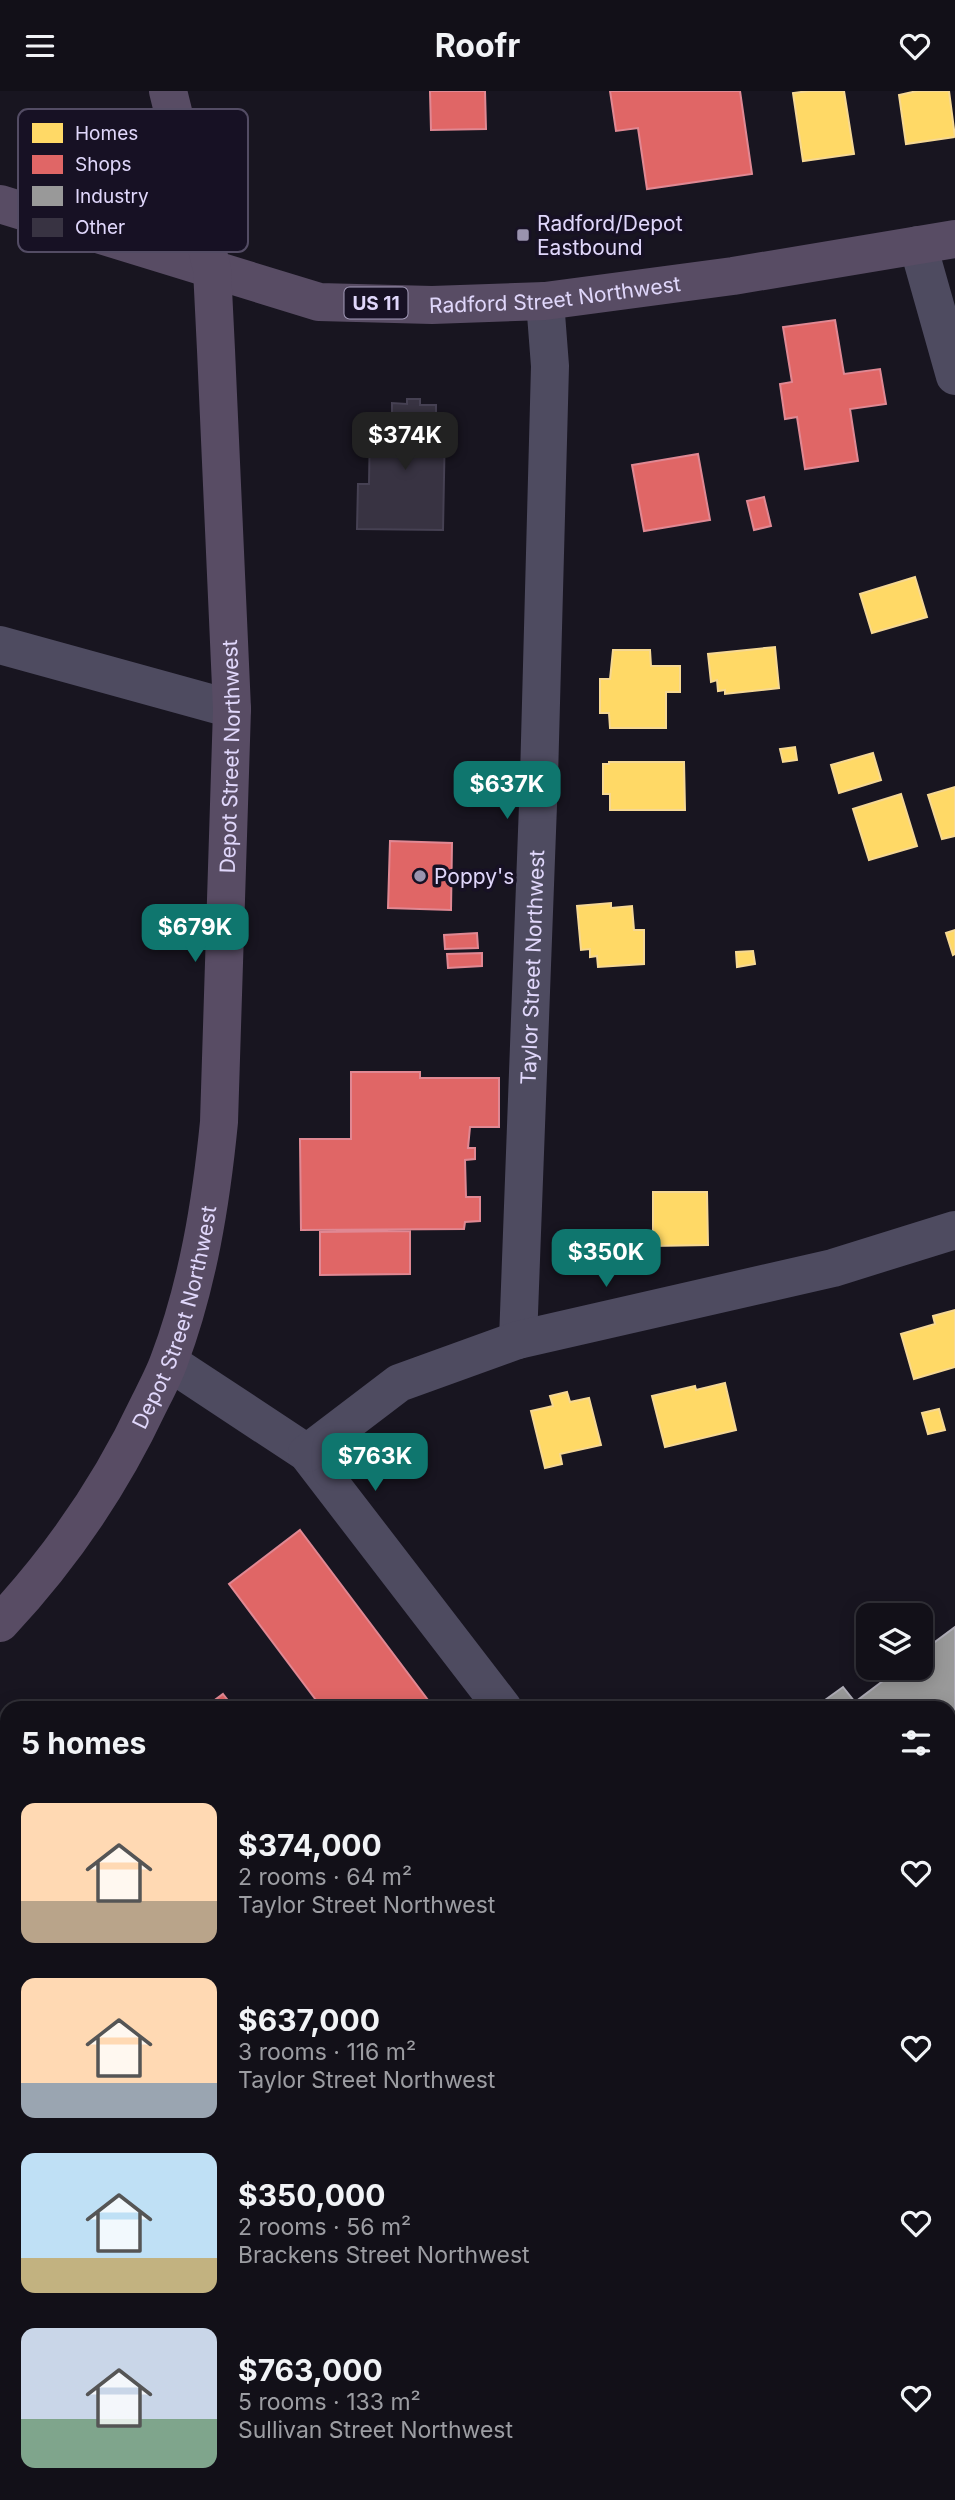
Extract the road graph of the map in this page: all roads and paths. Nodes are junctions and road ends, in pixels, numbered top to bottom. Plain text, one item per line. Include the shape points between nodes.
1 (169, 91) edge
2 (173, 109) edge
3 (0, 204) edge
4 (18, 210) edge
5 (955, 239) edge
6 (918, 246) junction
7 (157, 252) edge
8 (208, 252) edge
9 (212, 269) junction
10 (545, 301) junction
11 (955, 376) edge
12 (0, 645) edge
13 (232, 709) junction
14 (955, 1230) edge
15 (518, 1340) junction
16 (169, 1362) junction
17 (307, 1453) junction
18 (0, 1623) edge
19 (498, 1701) edge

1 - 2 main road, Depot Street Northwest
3 - 4 main road, Radford Street Northwest / US 11
5 - 6 main road, Radford Street Northwest / US 11
6 - 10 main road, Radford Street Northwest / US 11
6 - 11 street
7 - 9 main road, Radford Street Northwest / US 11
8 - 9 main road, Depot Street Northwest
9 - 10 main road, Radford Street Northwest / US 11 via 318,302 432,305
9 - 13 main road, Depot Street Northwest
10 - 15 street, Taylor Street Northwest via 549,407
12 - 13 street
13 - 16 main road, Depot Street Northwest via 219,1122 196,1273
14 - 15 street via 833,1268
15 - 17 street via 399,1383
16 - 17 street
16 - 18 main road, Depot Street Northwest via 133,1439 90,1512
17 - 19 street

